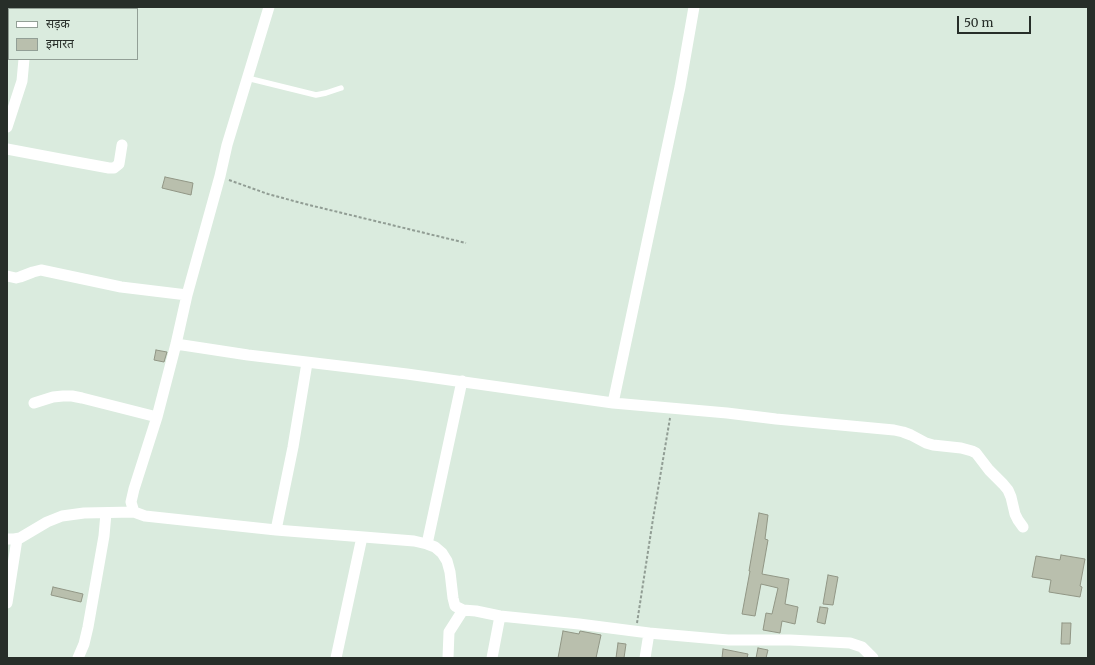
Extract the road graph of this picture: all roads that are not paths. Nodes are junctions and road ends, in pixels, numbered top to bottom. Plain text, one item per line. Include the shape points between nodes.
1 (269, 7) edge
2 (694, 7) edge
3 (24, 60) edge
4 (246, 78) junction
5 (341, 88) dead end
6 (7, 127) edge
7 (122, 145) dead end
8 (7, 149) edge
9 (7, 276) edge
10 (187, 294) junction
11 (176, 344) junction
12 (307, 363) junction
13 (462, 381) junction
14 (614, 402) junction
15 (34, 403) dead end
16 (157, 417) junction
17 (134, 512) junction
18 (106, 513) junction
19 (1023, 527) dead end
20 (276, 530) junction
21 (362, 537) junction
22 (12, 539) edge
23 (427, 544) junction
24 (7, 603) edge
25 (463, 610) junction
26 (500, 616) junction
27 (649, 633) junction
28 (78, 658) edge
29 (336, 658) edge
30 (448, 658) edge
31 (492, 658) edge
32 (645, 658) edge
33 (873, 658) edge

1 - 4 street
2 - 14 street via 680,87
3 - 6 street via 22,81
4 - 5 lane via 316,94
4 - 10 street
7 - 8 street via 118,164 114,168
9 - 10 street via 20,277 41,270 121,287
10 - 11 street
11 - 12 street
11 - 16 street
12 - 13 street
12 - 20 street
13 - 14 street
13 - 23 street
14 - 19 street via 894,430 933,445 972,451 1008,490 1015,514
15 - 16 street via 54,397 72,396
16 - 17 street via 132,497
17 - 18 street
17 - 20 street via 145,516
18 - 22 street via 62,516 24,536
18 - 28 street via 88,627
20 - 21 street
21 - 23 street via 414,540
21 - 29 street
22 - 24 street
23 - 25 street via 442,553 450,572 455,606
25 - 26 street
25 - 30 street via 449,632
26 - 27 street
26 - 31 street
27 - 32 street
27 - 33 street via 728,640 850,643 862,647

